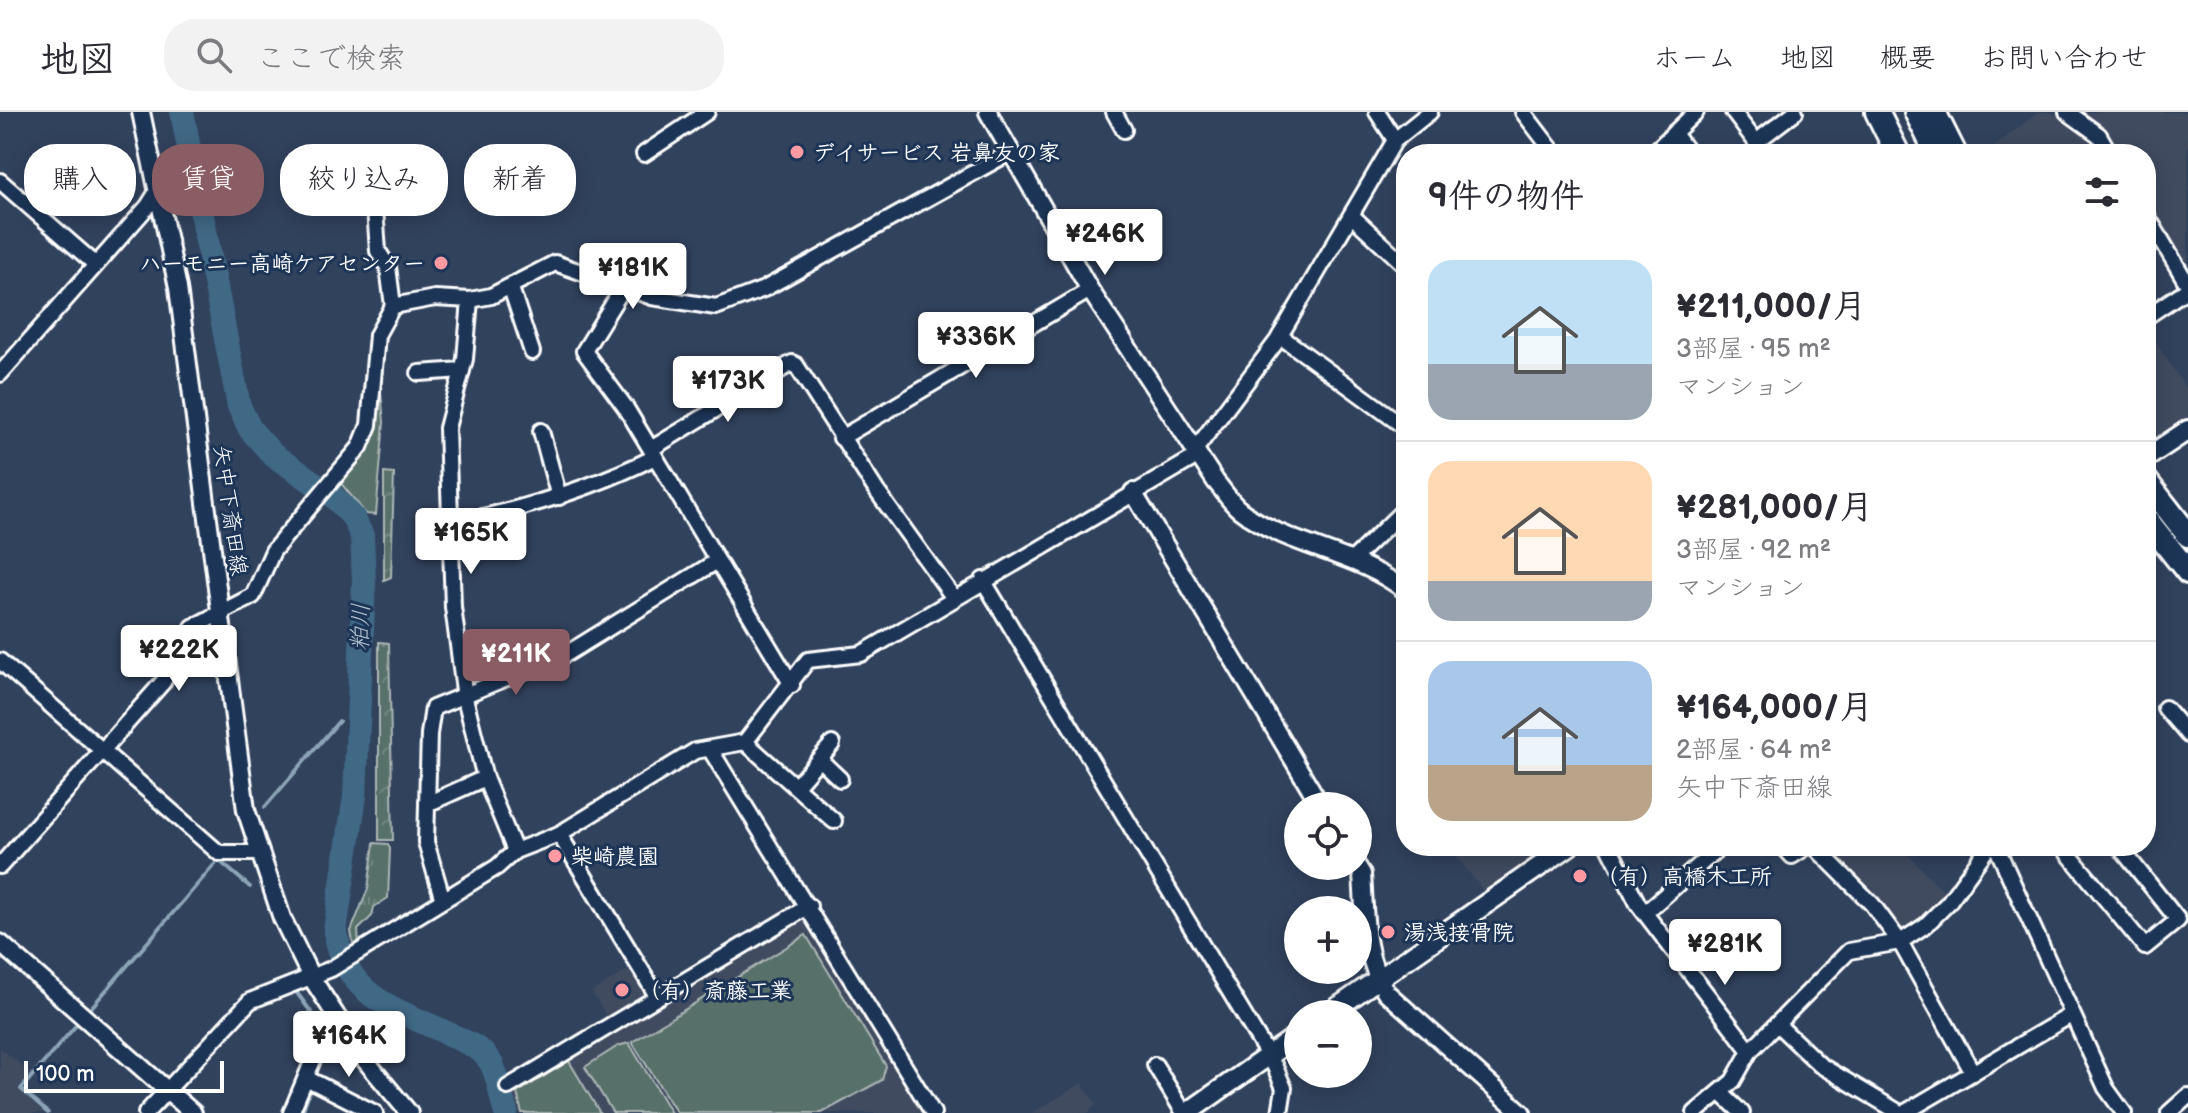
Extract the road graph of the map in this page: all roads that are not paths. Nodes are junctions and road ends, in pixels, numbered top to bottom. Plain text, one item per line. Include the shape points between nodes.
1 (141, 112) edge
2 (707, 112) edge
3 (988, 112) edge
4 (1114, 112) edge
5 (1377, 112) edge
6 (1430, 112) edge
7 (1523, 112) edge
8 (1696, 112) edge
9 (1733, 112) edge
10 (1795, 112) edge
11 (1877, 112) edge
12 (1893, 112) edge
13 (1916, 112) edge
14 (1934, 112) edge
15 (2067, 112) edge
16 (1124, 130) dead end
17 (1674, 133) junction
18 (1395, 140) junction
19 (1547, 144) edge
20 (1662, 144) edge
21 (1682, 144) edge
22 (1757, 144) edge
23 (1764, 144) edge
24 (1893, 144) edge
25 (1909, 144) edge
26 (1932, 144) edge
27 (1950, 144) edge
28 (2104, 144) edge
29 (1009, 153) junction
30 (644, 154) dead end
31 (152, 162) edge
32 (0, 181) edge
33 (152, 200) edge
34 (1351, 215) junction
35 (163, 216) edge
36 (376, 216) edge
37 (2156, 231) edge
38 (1396, 257) edge
39 (95, 264) junction
40 (2188, 287) edge
41 (511, 288) junction
42 (623, 288) junction
43 (1090, 290) junction
44 (470, 300) junction
45 (393, 306) junction
46 (2156, 310) edge
47 (1280, 336) junction
48 (532, 352) dead end
49 (462, 370) junction
50 (419, 373) dead end
51 (0, 374) edge
52 (1396, 421) edge
53 (2188, 430) edge
54 (541, 431) dead end
55 (841, 438) junction
56 (2156, 451) edge
57 (1197, 452) junction
58 (653, 453) junction
59 (2156, 491) edge
60 (1133, 492) junction
61 (559, 497) junction
62 (1396, 518) edge
63 (2187, 523) edge
64 (450, 524) junction
65 (2156, 532) edge
66 (717, 561) junction
67 (1351, 561) junction
68 (2188, 572) edge
69 (983, 580) junction
70 (1396, 584) edge
71 (953, 597) junction
72 (222, 610) junction
73 (0, 661) edge
74 (792, 685) junction
75 (465, 698) junction
76 (2165, 708) dead end
77 (2188, 735) edge
78 (745, 742) junction
79 (832, 744) dead end
80 (102, 749) junction
81 (710, 749) junction
82 (819, 759) junction
83 (485, 778) junction
84 (840, 779) dead end
85 (796, 786) junction
86 (1313, 792) edge
87 (427, 804) junction
88 (834, 821) dead end
89 (559, 834) junction
90 (515, 851) junction
91 (258, 853) junction
92 (1555, 856) edge
93 (1615, 856) edge
94 (1710, 856) edge
95 (1822, 856) edge
96 (1987, 856) edge
97 (1999, 856) edge
98 (2070, 856) edge
99 (2127, 856) edge
100 (0, 866) edge
101 (1362, 880) edge
102 (442, 897) junction
103 (809, 906) junction
104 (1646, 912) junction
105 (1900, 942) junction
106 (0, 943) edge
107 (311, 977) junction
108 (1378, 979) junction
109 (657, 996) junction
110 (1348, 1000) edge
111 (2071, 1015) junction
112 (1778, 1025) junction
113 (341, 1026) junction
114 (1284, 1045) edge
115 (1750, 1051) junction
116 (1268, 1056) junction
117 (1155, 1065) dead end
118 (1973, 1073) junction
119 (306, 1078) junction
120 (508, 1087) dead end
121 (167, 1089) junction
122 (1721, 1093) junction
123 (2188, 1096) edge
124 (146, 1113) edge
125 (193, 1113) edge
126 (291, 1113) edge
127 (375, 1113) edge
128 (409, 1113) edge
129 (933, 1113) edge
130 (1186, 1113) edge
131 (1280, 1113) edge
132 (1522, 1113) edge
133 (1695, 1113) edge
134 (1742, 1113) edge
135 (1902, 1113) edge
136 (2124, 1113) edge
137 (2169, 1113) edge

1 - 31 street, 矢中下斎田線
2 - 30 street
3 - 29 street
4 - 16 street
5 - 18 street
6 - 18 street
7 - 19 street
8 - 17 street
9 - 22 street
10 - 23 street
11 - 24 highway
12 - 25 highway
13 - 26 highway
14 - 27 highway
15 - 28 street
17 - 20 street
17 - 21 street
18 - 34 street
29 - 42 street via 745,299 716,307 692,305
29 - 43 street
32 - 39 street
33 - 39 street
34 - 38 street
34 - 47 street
35 - 72 street, 矢中下斎田線
36 - 45 street via 378,251 388,267
37 - 40 street
39 - 51 street
40 - 46 street
41 - 42 street via 555,263
41 - 44 street
41 - 48 street
42 - 58 street via 584,351
43 - 55 street
43 - 57 street
44 - 45 street via 435,298
44 - 49 street
45 - 72 street via 377,335 369,425 360,447 273,551 253,596
47 - 52 street
47 - 57 street
49 - 50 street
49 - 64 street via 447,428
53 - 56 main road
54 - 61 street
55 - 58 street via 792,363
55 - 71 street
57 - 60 street
57 - 67 street via 1238,509 1263,525
58 - 61 street via 623,474
58 - 66 street
59 - 63 highway
60 - 69 street
60 - 86 street
61 - 64 street
62 - 67 street
64 - 75 street via 453,607
65 - 68 highway
66 - 74 street
66 - 75 street via 568,653
67 - 70 street
69 - 71 street
69 - 116 street
71 - 74 street via 861,654 808,660
72 - 80 street via 193,627 163,682
72 - 91 street, 矢中下斎田線 via 239,772
73 - 80 street
74 - 78 street
75 - 83 street
75 - 87 street via 433,708
76 - 77 street
78 - 81 street
78 - 85 street
79 - 82 street
80 - 91 street via 219,853
80 - 100 street
81 - 89 street via 695,751
81 - 103 street
82 - 84 street
82 - 85 street
83 - 87 street
83 - 90 street
85 - 88 street
87 - 102 street via 426,842
89 - 90 street
89 - 109 street
90 - 102 street
91 - 107 street, 矢中下斎田線
92 - 108 main road
93 - 104 street
94 - 104 street
95 - 105 street via 1872,904
96 - 105 street via 1926,925
97 - 111 street
98 - 99 street via 2145,947 2178,920
101 - 108 street via 1367,945
102 - 107 street via 355,955
103 - 109 street
103 - 129 street
104 - 115 street
105 - 112 street via 1849,951
105 - 118 street
106 - 121 street
107 - 113 street, 矢中下斎田線
107 - 121 street via 250,1001
108 - 110 main road
108 - 132 street via 1393,1000
109 - 120 street
111 - 118 street
111 - 136 street
112 - 115 street
112 - 135 street via 1820,1065
113 - 119 street via 320,1043
113 - 128 street, 矢中下斎田線
114 - 116 main road
115 - 122 street
116 - 130 main road
116 - 131 street via 1284,1088
117 - 130 street
118 - 135 street
119 - 126 street
119 - 127 street
121 - 124 street
121 - 125 street
122 - 133 street
122 - 134 street
123 - 137 street

